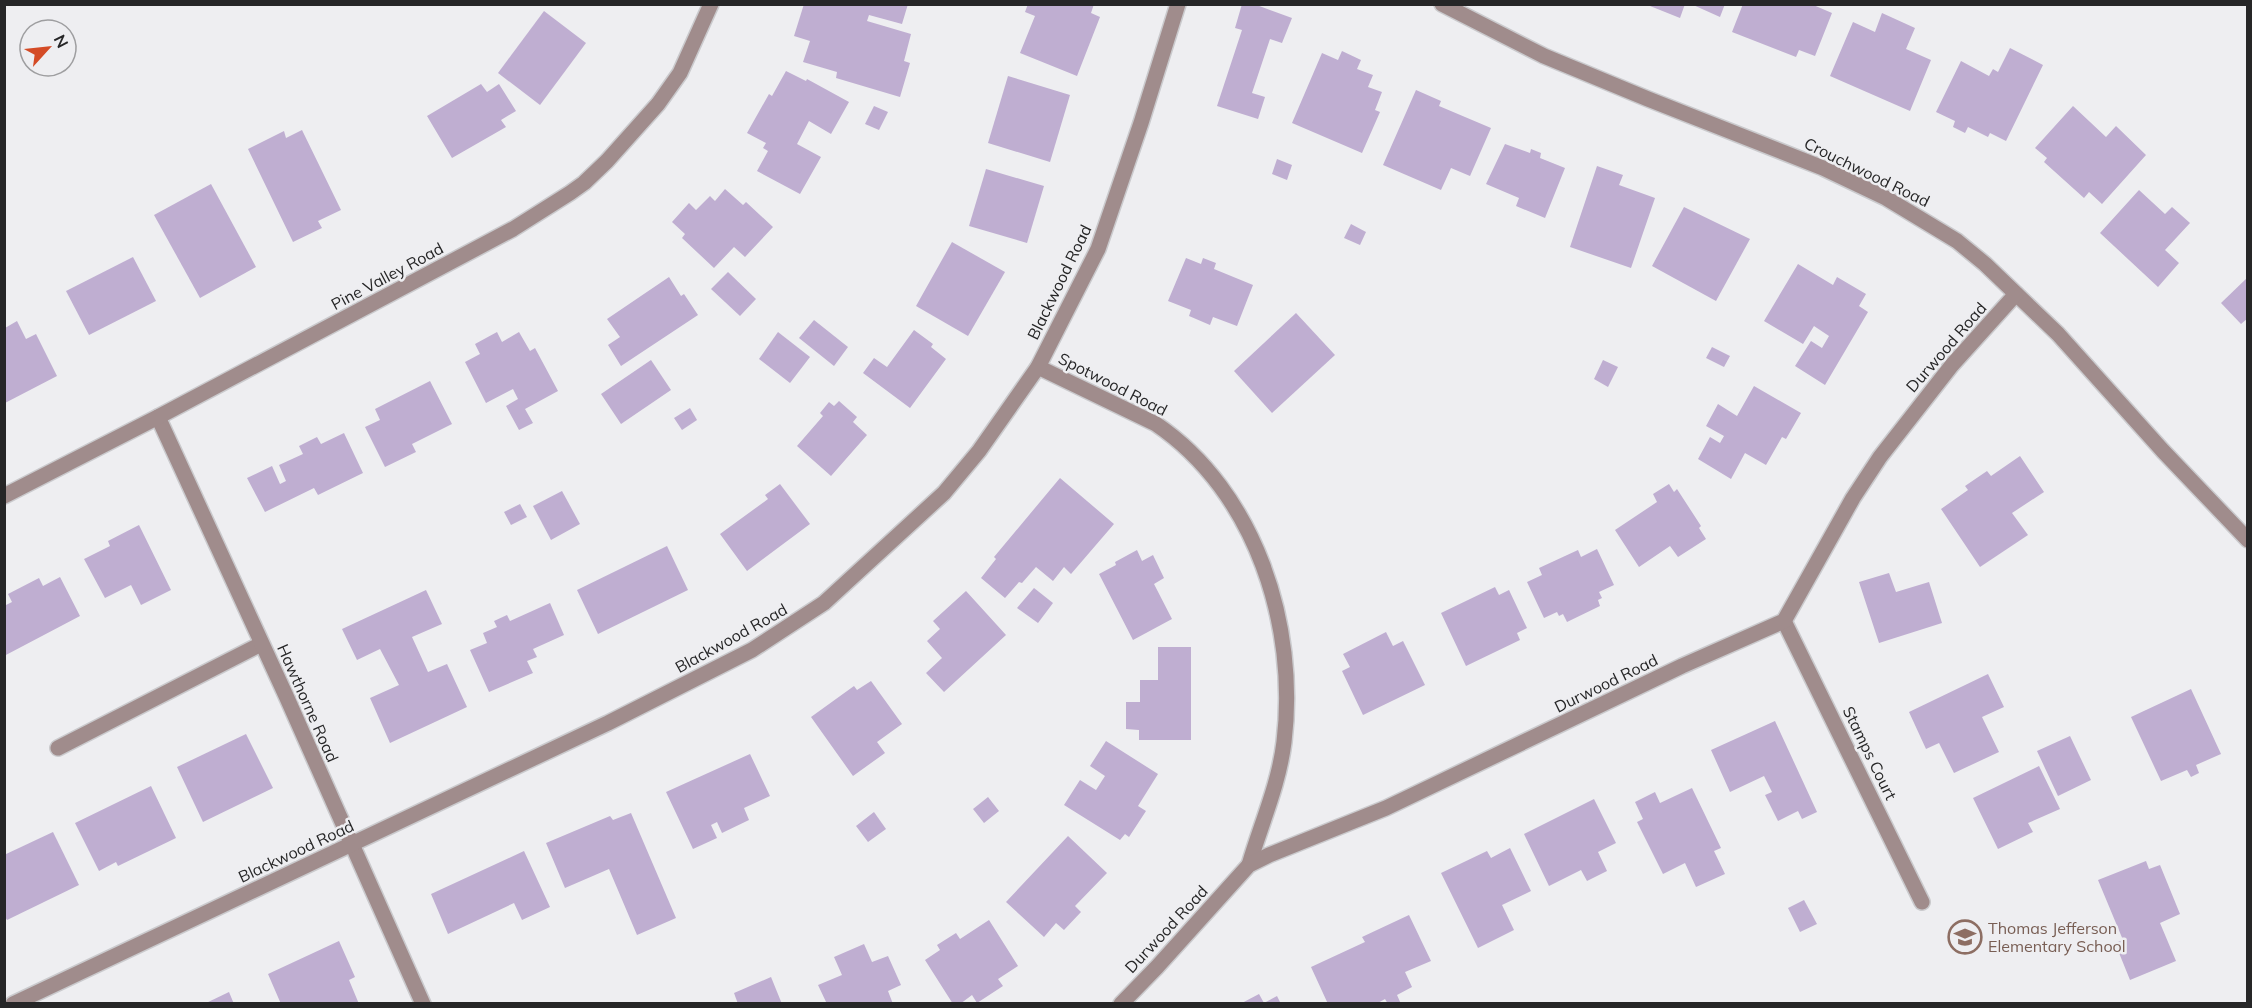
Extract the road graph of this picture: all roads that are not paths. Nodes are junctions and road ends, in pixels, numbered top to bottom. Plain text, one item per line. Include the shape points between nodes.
1 (711, 4) edge
2 (1178, 4) edge
3 (1442, 4) edge
4 (2016, 294) junction
5 (1038, 367) junction
6 (158, 417) junction
7 (4, 496) edge
8 (2247, 540) edge
9 (1784, 621) junction
10 (261, 644) junction
11 (58, 748) dead end
12 (351, 845) junction
13 (1250, 865) junction
14 (1922, 902) dead end
15 (13, 1004) edge
16 (423, 1004) edge
17 (1121, 1004) edge

1 - 6 street, Pine Valley Road via 680,73 639,127 584,183 519,226
2 - 5 street, Blackwood Road via 1098,249
3 - 4 street, Crouchwood Road via 1544,56 1823,168 1886,198 1957,241
4 - 8 street, Crouchwood Road via 2058,334
4 - 9 street, Durwood Road via 1952,365 1880,457
5 - 12 street, Blackwood Road via 944,493 824,603 719,668
5 - 13 street, Spotwood Road via 1171,434 1201,462 1226,494 1255,546 1278,618 1287,705 1284,745 1274,789
6 - 7 street, Pine Valley Road
6 - 10 street, Hawthorne Road
9 - 13 street, Durwood Road via 1386,808
9 - 14 street, Stamps Court
10 - 11 street
10 - 12 street, Hawthorne Road
12 - 15 street, Blackwood Road
12 - 16 street, Hawthorne Road
13 - 17 street, Durwood Road

